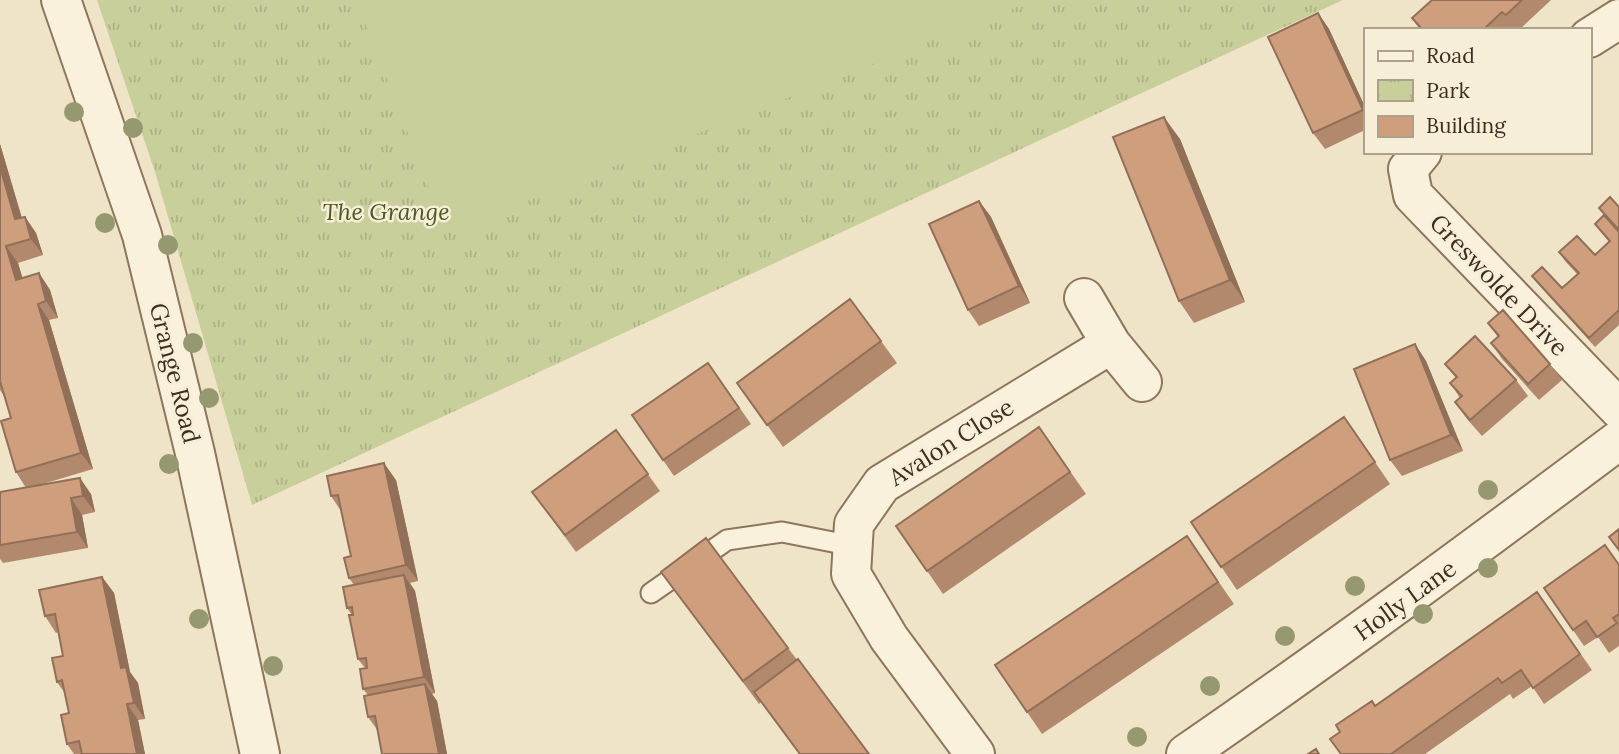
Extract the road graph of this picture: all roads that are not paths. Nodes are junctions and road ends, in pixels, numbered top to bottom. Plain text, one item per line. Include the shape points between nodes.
1 (61, 0) edge
2 (1619, 19) edge
3 (1591, 37) edge
4 (1420, 154) edge
5 (1084, 298) dead end
6 (1111, 344) junction
7 (1142, 383) dead end
8 (1619, 409) edge
9 (1619, 440) edge
10 (853, 546) junction
11 (652, 593) dead end
12 (260, 754) edge
13 (975, 754) edge
14 (1186, 754) edge

1 - 12 street, Grange Road via 142,234
2 - 3 street
4 - 8 street, Greswolde Drive via 1408,169 1413,195
5 - 6 street
6 - 7 street
6 - 10 street, Avalon Close via 882,484 854,524
9 - 14 street, Holly Lane via 1449,568
10 - 11 lane via 782,532 727,540
10 - 13 street, Avalon Close via 851,574 857,585 889,638

